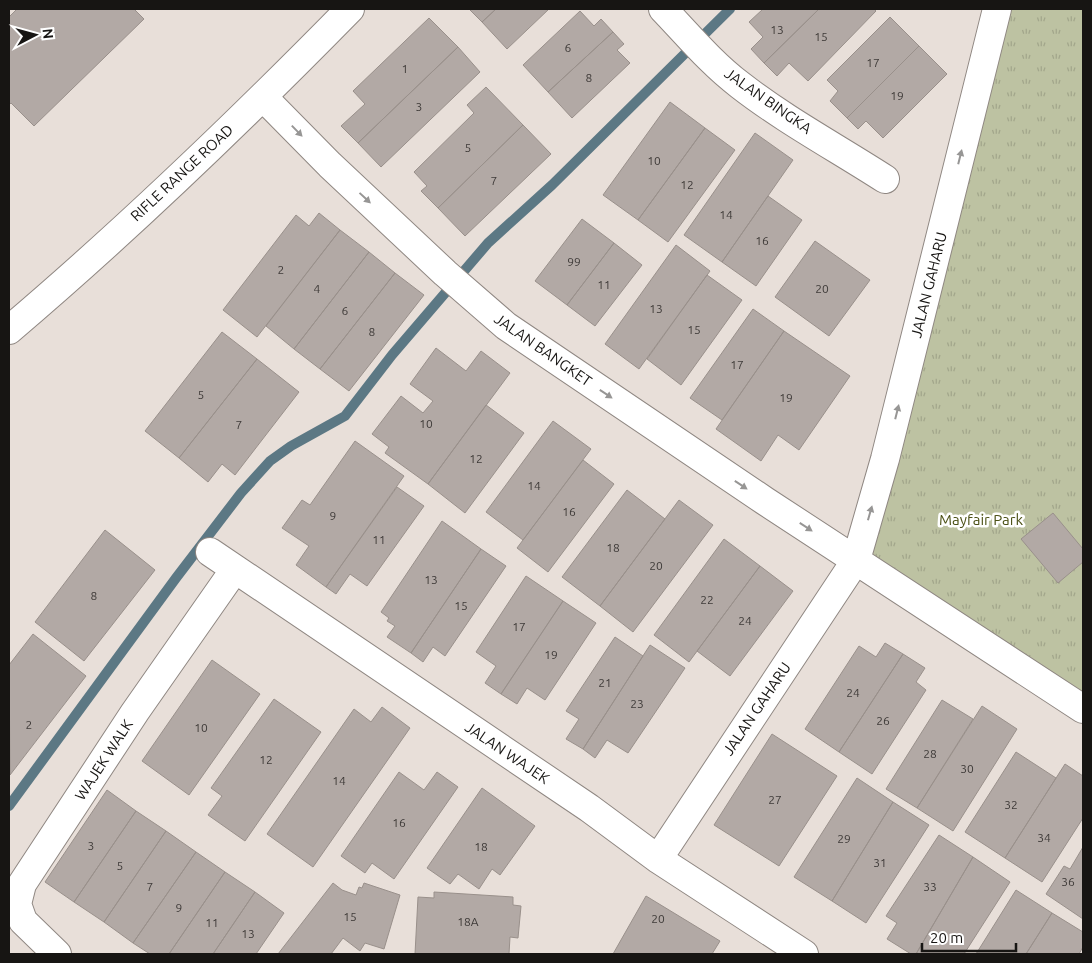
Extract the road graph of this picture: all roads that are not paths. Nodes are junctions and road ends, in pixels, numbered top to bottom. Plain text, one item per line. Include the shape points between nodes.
1 (350, 9) edge
2 (997, 9) edge
3 (671, 17) edge
4 (263, 97) junction
5 (885, 179) dead end
6 (9, 330) edge
7 (210, 552) dead end
8 (856, 560) junction
9 (235, 569) junction
10 (1083, 709) edge
11 (658, 859) junction
12 (55, 953) edge
13 (804, 954) edge

1 - 4 street, RIFLE RANGE ROAD
8 -> 2 street, JALAN GAHARU via 885,460
3 - 5 street, JALAN BINGKA via 711,60 739,84
4 - 6 street, RIFLE RANGE ROAD
4 -> 8 street, JALAN BANGKET via 330,165 481,305 537,348
7 - 9 street, JALAN WAJEK
8 - 10 street
8 - 11 street, JALAN GAHARU
9 - 11 street, JALAN WAJEK via 589,808
9 - 12 street, WAJEK WALK via 135,712 22,884 17,904 23,921
11 - 13 street, JALAN WAJEK

